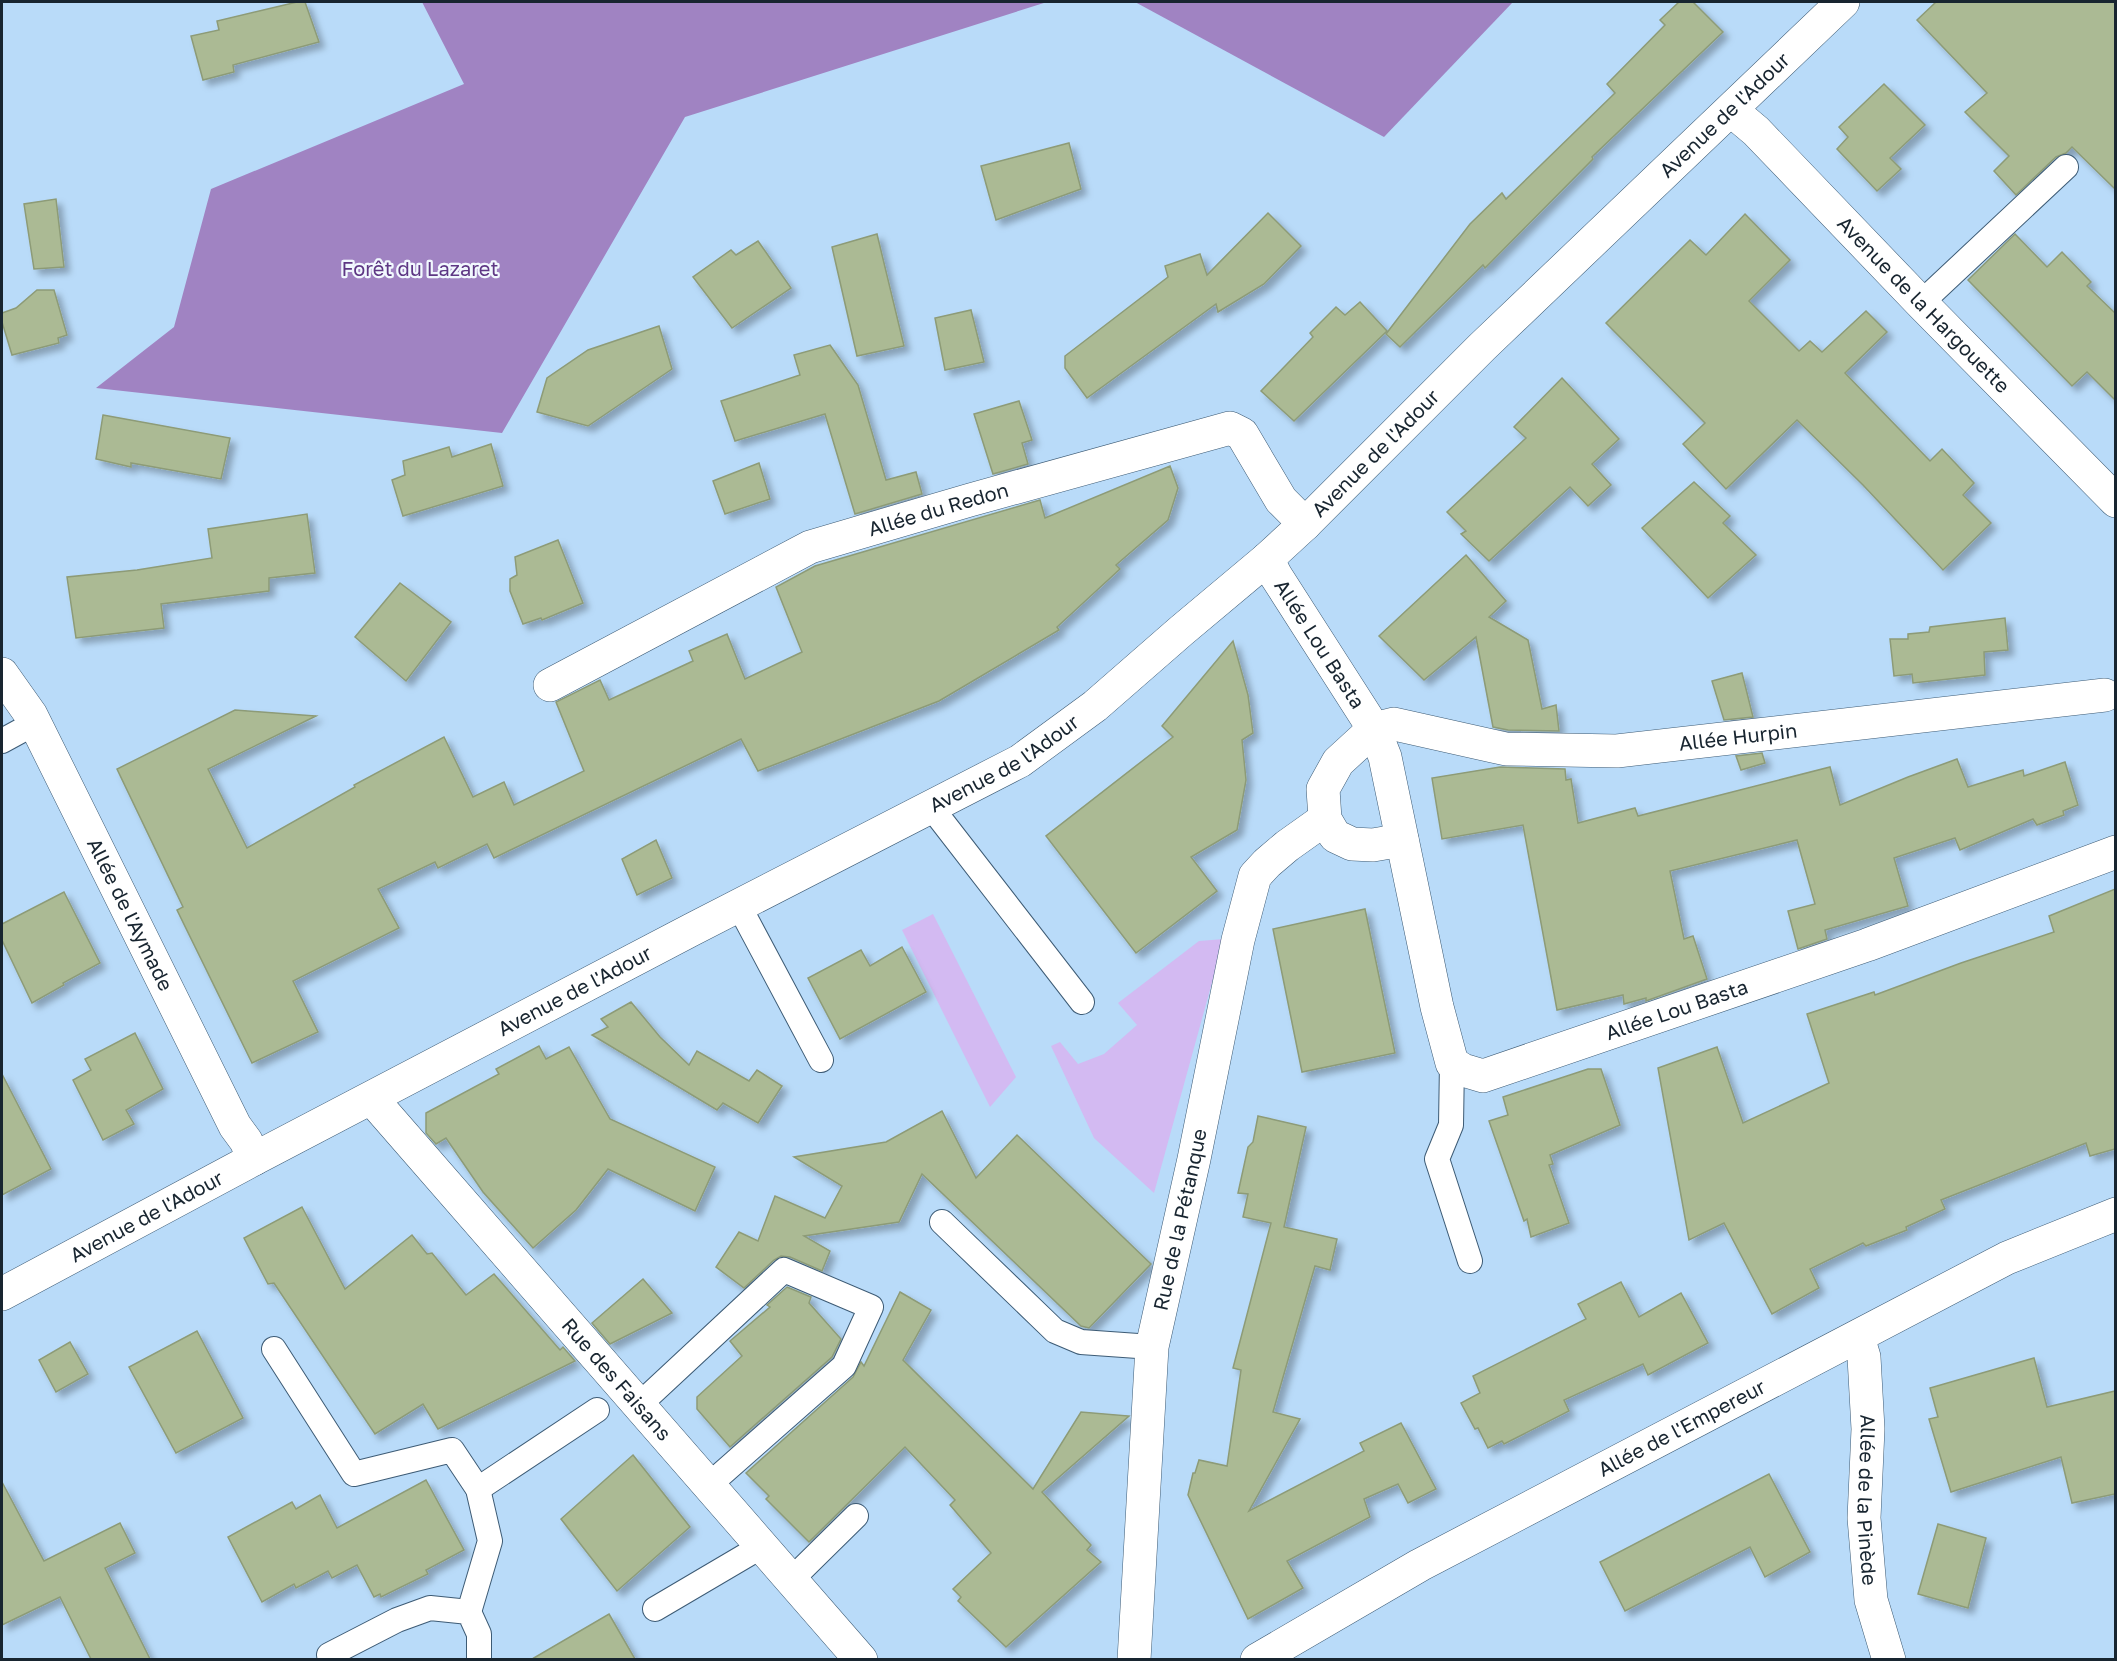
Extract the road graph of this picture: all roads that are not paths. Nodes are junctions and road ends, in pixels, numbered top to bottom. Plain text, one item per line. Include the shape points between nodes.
1 (1843, 2) edge
2 (1731, 110) junction
3 (2066, 167) dead end
4 (1921, 303) junction
5 (2115, 501) edge
6 (1305, 524) junction
7 (1267, 559) junction
8 (2, 674) edge
9 (550, 685) dead end
10 (2105, 695) dead end
11 (35, 723) junction
12 (1374, 729) junction
13 (2, 741) edge
14 (931, 807) junction
15 (1325, 819) junction
16 (1402, 840) junction
17 (2115, 852) edge
18 (739, 906) junction
19 (1082, 1002) dead end
20 (821, 1060) dead end
21 (1452, 1063) junction
22 (372, 1099) junction
23 (254, 1159) junction
24 (2115, 1214) edge
25 (942, 1222) dead end
26 (1470, 1261) dead end
27 (2, 1294) edge
28 (1858, 1337) junction
29 (1152, 1347) junction
30 (274, 1349) dead end
31 (639, 1405) junction
32 (597, 1410) dead end
33 (709, 1485) junction
34 (478, 1489) junction
35 (856, 1516) dead end
36 (762, 1546) junction
37 (791, 1580) junction
38 (655, 1609) dead end
39 (469, 1612) junction
40 (329, 1655) dead end
41 (479, 1659) edge
42 (861, 1659) edge
43 (1134, 1659) edge
44 (1257, 1659) edge
45 (1889, 1659) edge

1 - 2 street, Avenue de l'Adour
2 - 4 street, Avenue de la Hargouette via 1756,131
2 - 6 street, Avenue de l'Adour via 1482,347
3 - 4 lane
4 - 5 street, Avenue de la Hargouette
6 - 7 street, Avenue de l'Adour
6 - 9 street, Allée du Redon via 1281,500 1242,434 1230,428 810,547
7 - 12 street, Allée Lou Basta
7 - 14 street, Avenue de l'Adour via 1086,713 1020,761
8 - 11 street, Allée de l'Aymade
10 - 12 street, Allée Hurpin via 1617,751 1506,749 1394,724
11 - 13 lane
11 - 23 street, Allée de l'Aymade
12 - 15 street, Allée Lou Basta via 1338,762 1323,789
12 - 16 street, Allée Lou Basta via 1385,757
14 - 18 street, Avenue de l'Adour
14 - 19 lane
15 - 16 street via 1335,836 1352,844
15 - 29 street, Rue de la Pétanque via 1287,846 1255,876
16 - 21 street, Allée Lou Basta
17 - 21 street, Allée Lou Basta via 1867,945 1483,1076
18 - 20 lane
18 - 22 street, Avenue de l'Adour
21 - 26 lane via 1451,1125 1437,1160
22 - 23 street, Avenue de l'Adour
22 - 31 street, Rue des Faisans
23 - 27 street, Avenue de l'Adour
24 - 28 street, Allée de l'Empereur via 2007,1258
25 - 29 lane via 1055,1331 1081,1342
28 - 44 street, Allée de l'Empereur via 1420,1565
28 - 45 street, Allée de la Pinède via 1864,1357 1867,1419 1864,1518 1870,1600
29 - 43 street, Rue de la Pétanque
30 - 34 lane via 354,1474 452,1450
31 - 33 street, Rue des Faisans
31 - 33 lane via 784,1270 871,1307 844,1366
32 - 34 lane
33 - 36 street, Rue des Faisans
34 - 39 lane via 490,1541
35 - 37 lane
36 - 37 street, Rue des Faisans
36 - 38 lane
37 - 42 street, Rue des Faisans
39 - 40 lane via 430,1608 397,1620
39 - 41 lane via 479,1634

